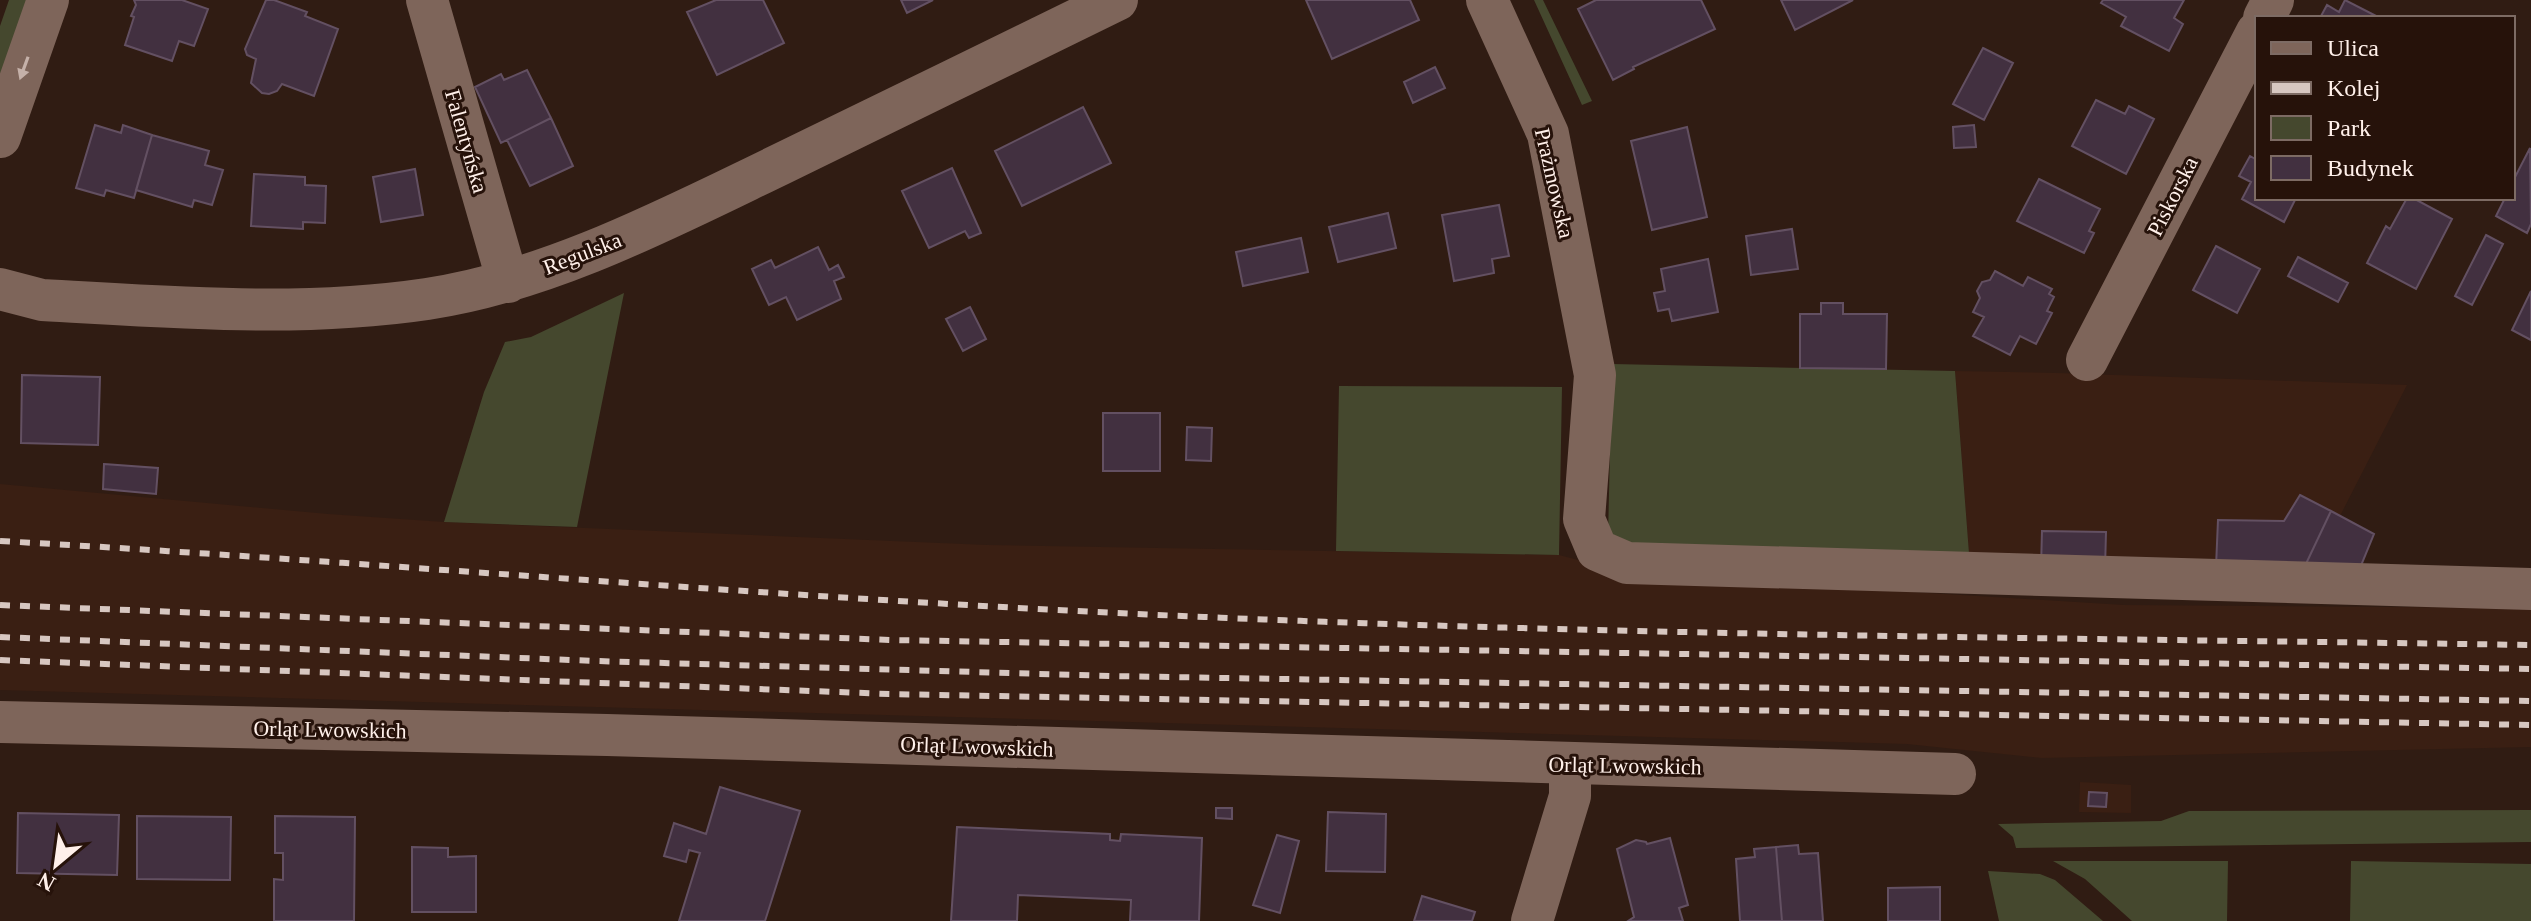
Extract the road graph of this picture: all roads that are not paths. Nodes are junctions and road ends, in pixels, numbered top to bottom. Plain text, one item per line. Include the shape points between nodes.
1 (48, 0) edge
2 (427, 0) edge
3 (1117, 0) edge
4 (1487, 0) edge
5 (2255, 36) edge
6 (0, 137) edge
7 (508, 282) junction
8 (0, 289) edge
9 (2087, 360) dead end
10 (2527, 581) edge
11 (0, 722) edge
12 (1570, 764) junction
13 (1955, 774) dead end
14 (1532, 921) edge

1 -> 6 street
2 - 7 street, Falentyńska
3 - 7 street, Regulska via 712,197
4 - 10 street, Prażmowska via 1548,134 1595,375 1584,519 1597,550 1627,563
5 - 9 street, Piskorska
7 - 8 street, Regulska via 430,299 311,311 42,300
11 - 12 street, Orląt Lwowskich
12 - 13 street, Orląt Lwowskich
12 - 14 street via 1570,796

